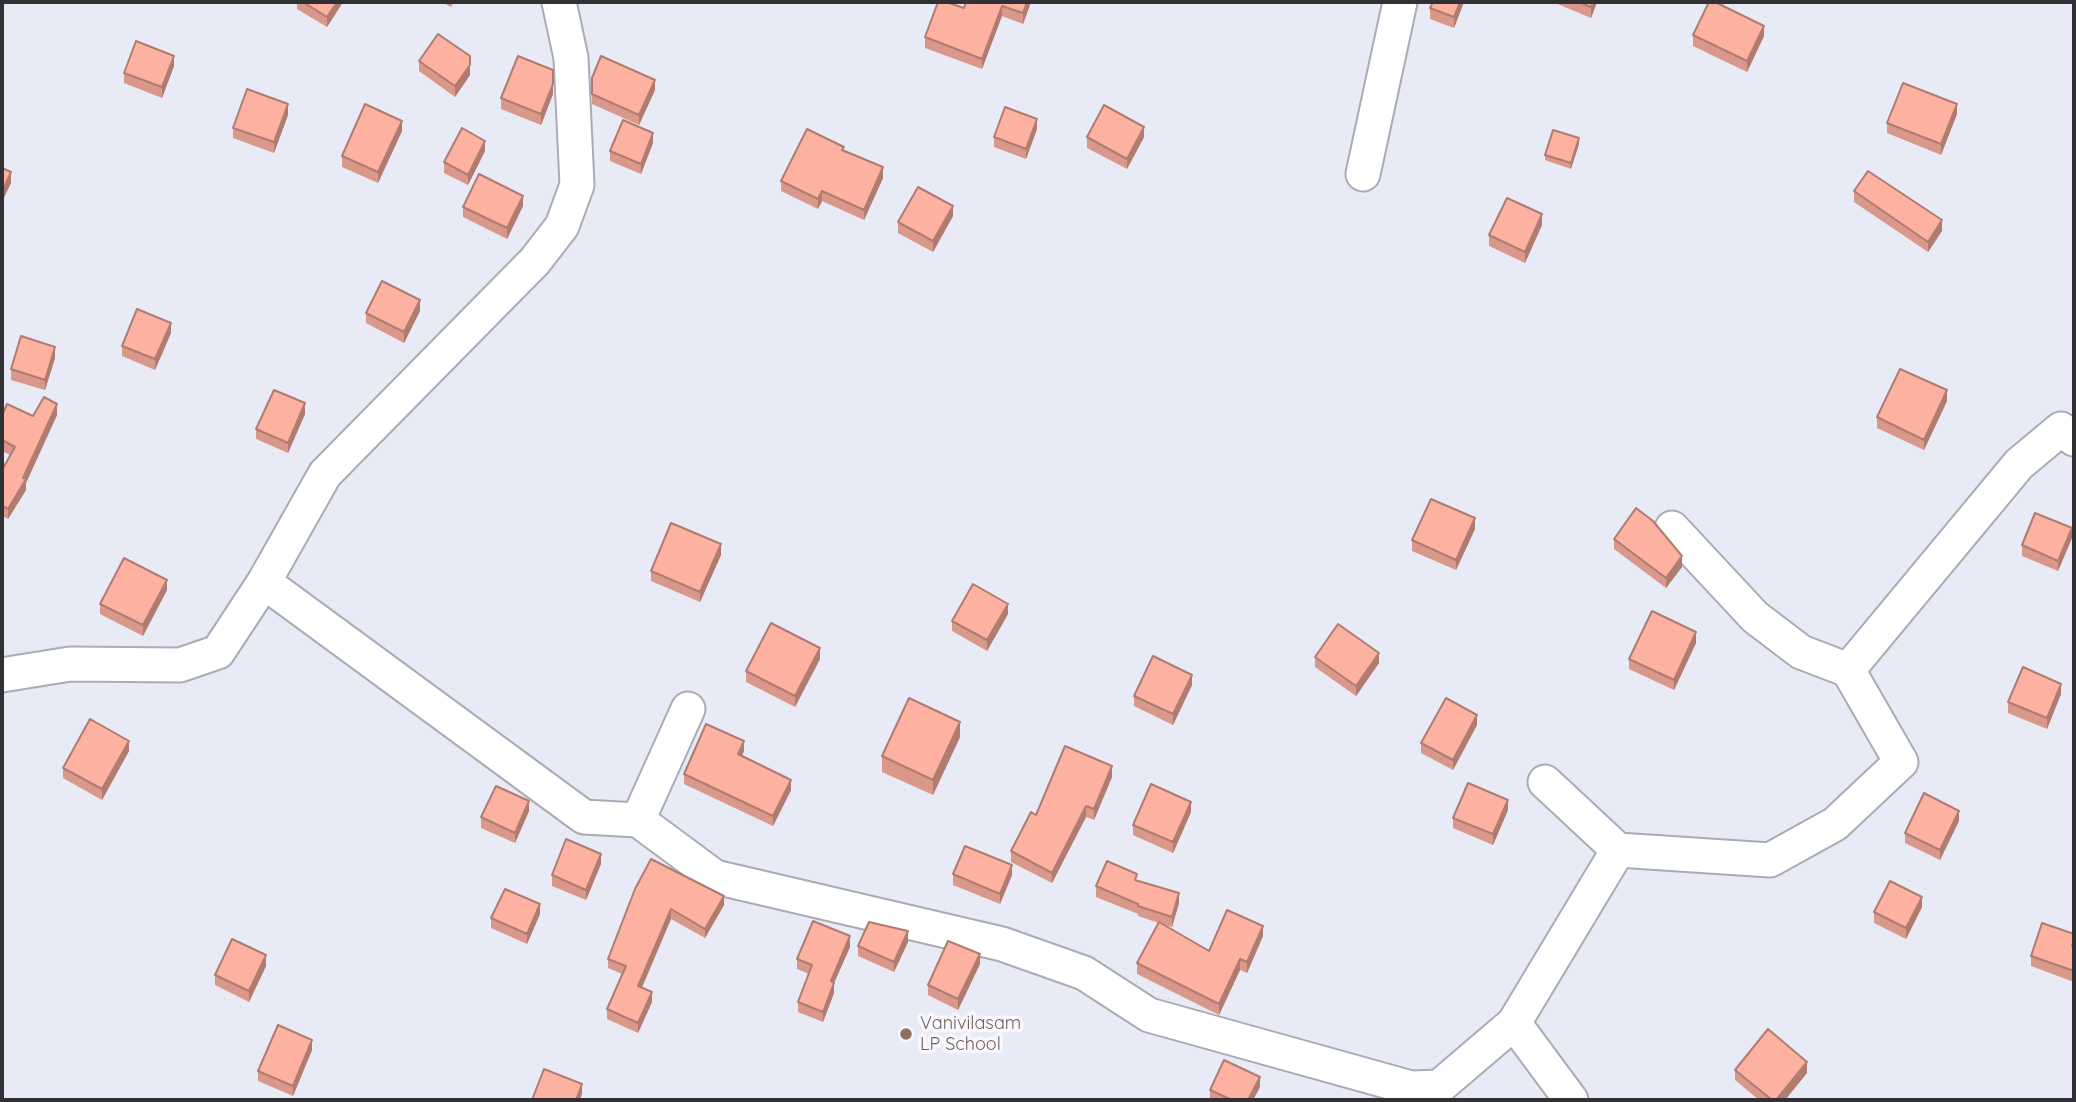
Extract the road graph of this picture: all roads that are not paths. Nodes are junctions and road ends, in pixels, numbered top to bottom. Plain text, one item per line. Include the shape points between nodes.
1 (559, 2) edge
2 (1400, 2) edge
3 (1363, 174) dead end
4 (2074, 439) edge
5 (1672, 528) dead end
6 (264, 582) junction
7 (1848, 670) junction
8 (2, 675) edge
9 (688, 709) dead end
10 (1545, 782) dead end
11 (638, 820) junction
12 (1618, 850) junction
13 (1514, 1023) junction
14 (1407, 1094) edge
15 (1571, 1100) edge

1 - 6 street via 571,58 577,185 562,226 535,261 325,474
2 - 3 street
4 - 7 street via 2061,429 2019,464
5 - 7 street via 1755,617 1801,652
6 - 8 street via 218,652 193,661 180,665 70,664
6 - 11 street via 583,817
7 - 12 street via 1901,762 1835,824 1770,860
9 - 11 street
10 - 12 street
11 - 14 street via 715,877 1002,944 1084,972 1149,1015
12 - 13 street
13 - 14 street via 1439,1087
13 - 15 street

